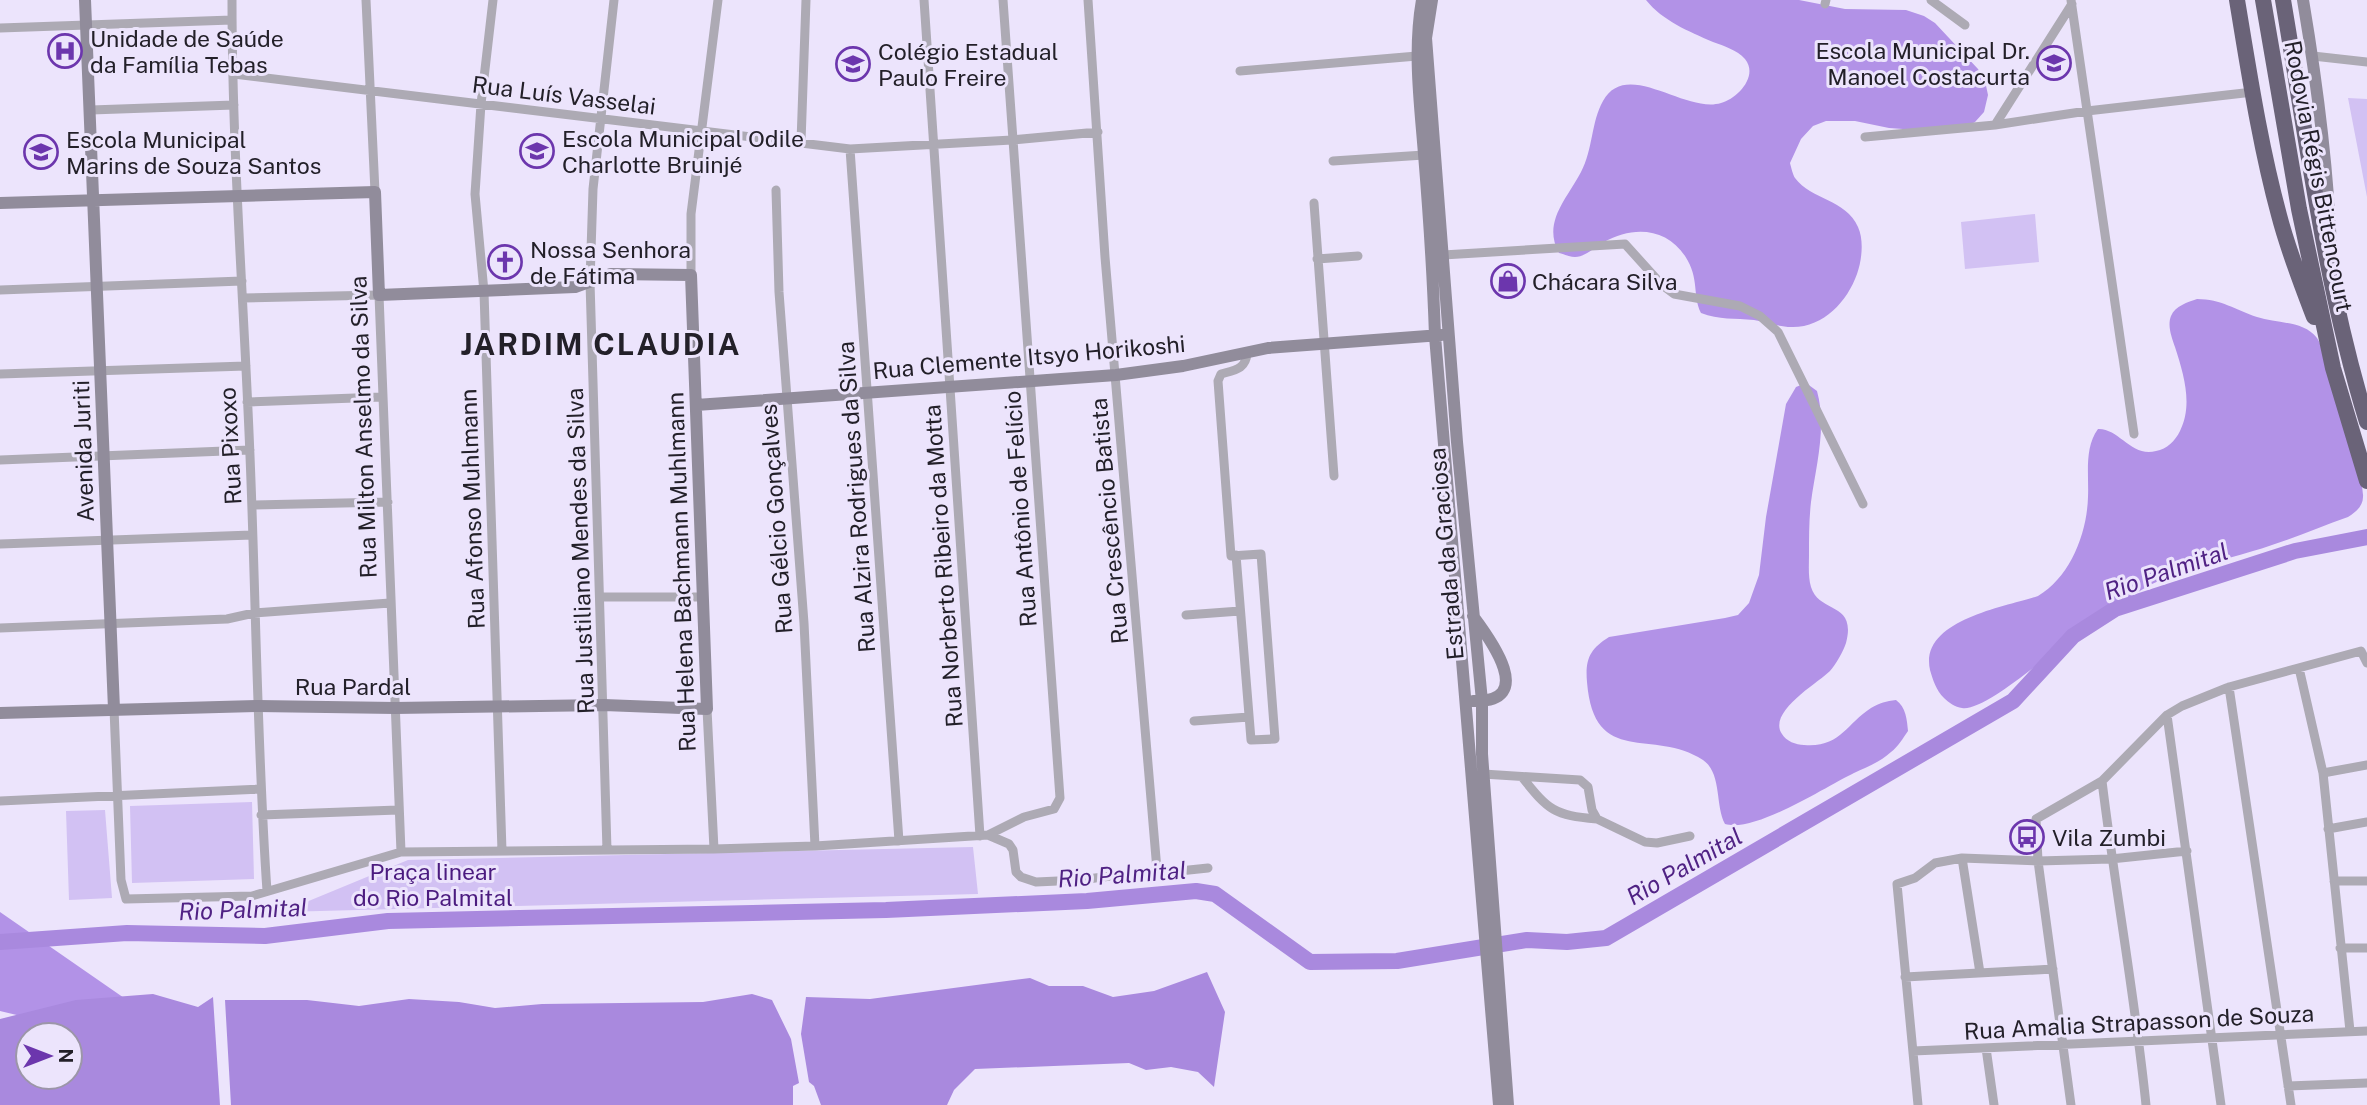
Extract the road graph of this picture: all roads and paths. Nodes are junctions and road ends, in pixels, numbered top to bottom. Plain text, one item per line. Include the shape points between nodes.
1 (86, 0) edge
2 (232, 0) edge
3 (366, 0) edge
4 (494, 0) edge
5 (614, 0) edge
6 (718, 0) edge
7 (806, 0) edge
8 (924, 0) edge
9 (1003, 0) edge
10 (1088, 0) edge
11 (1422, 0) edge
12 (1432, 0) edge
13 (1931, 0) edge
14 (2237, 0) edge
15 (2263, 0) edge
16 (2283, 0) edge
17 (2303, 0) edge
18 (2071, 2) edge
19 (232, 20) junction
20 (87, 25) junction
21 (1965, 25) dead end
22 (0, 28) edge
23 (1417, 56) junction
24 (2313, 56) junction
25 (2367, 62) edge
26 (1240, 71) dead end
27 (234, 74) junction
28 (372, 90) junction
29 (2253, 92) junction
30 (481, 104) junction
31 (234, 105) junction
32 (91, 110) junction
33 (2087, 111) junction
34 (600, 117) junction
35 (1994, 125) junction
36 (701, 131) junction
37 (1098, 132) junction
38 (1865, 137) dead end
39 (1012, 140) junction
40 (801, 142) junction
41 (933, 145) junction
42 (850, 149) junction
43 (1424, 155) junction
44 (1333, 161) dead end
45 (776, 190) dead end
46 (375, 192) junction
47 (237, 194) junction
48 (94, 201) junction
49 (0, 203) edge
50 (1314, 203) dead end
51 (1443, 255) junction
52 (1358, 256) dead end
53 (1317, 259) junction
54 (691, 275) junction
55 (242, 281) junction
56 (2332, 281) junction
57 (590, 282) junction
58 (98, 287) junction
59 (0, 290) edge
60 (484, 292) junction
61 (379, 295) junction
62 (243, 298) junction
63 (1442, 335) junction
64 (1323, 345) junction
65 (1247, 353) junction
66 (246, 366) junction
67 (2333, 368) junction
68 (101, 372) junction
69 (0, 374) edge
70 (1116, 375) junction
71 (1030, 381) junction
72 (950, 386) junction
73 (867, 392) junction
74 (382, 397) junction
75 (786, 397) junction
76 (247, 402) junction
77 (696, 405) junction
78 (2367, 422) edge
79 (2134, 434) dead end
80 (250, 450) junction
81 (104, 457) junction
82 (0, 460) edge
83 (1334, 476) dead end
84 (2367, 481) edge
85 (388, 502) junction
86 (1863, 504) dead end
87 (252, 505) junction
88 (253, 535) junction
89 (108, 541) junction
90 (0, 544) edge
91 (1236, 555) junction
92 (600, 597) junction
93 (703, 597) junction
94 (390, 603) junction
95 (1240, 611) junction
96 (254, 613) junction
97 (1186, 615) dead end
98 (1473, 615) junction
99 (109, 624) junction
100 (0, 628) edge
101 (2367, 663) edge
102 (2300, 668) junction
103 (2229, 687) junction
104 (1466, 700) junction
105 (1482, 701) junction
106 (498, 705) junction
107 (604, 705) junction
108 (258, 706) junction
109 (395, 708) junction
110 (114, 709) junction
111 (707, 709) junction
112 (0, 713) edge
113 (2167, 715) junction
114 (1249, 717) junction
115 (1194, 722) dead end
116 (2367, 765) edge
117 (2323, 773) junction
118 (1483, 774) junction
119 (1522, 777) junction
120 (2102, 781) junction
121 (260, 789) junction
122 (117, 797) junction
123 (0, 801) edge
124 (398, 810) junction
125 (261, 815) junction
126 (1597, 818) junction
127 (2367, 822) edge
128 (2328, 829) junction
129 (984, 836) junction
130 (1690, 836) dead end
131 (899, 841) junction
132 (816, 846) junction
133 (713, 849) junction
134 (607, 850) junction
135 (502, 851) junction
136 (2187, 851) junction
137 (401, 852) junction
138 (1962, 858) junction
139 (2111, 859) junction
140 (2038, 861) junction
141 (1208, 868) dead end
142 (1157, 870) junction
143 (2334, 881) junction
144 (2367, 881) edge
145 (267, 891) junction
146 (1491, 931) junction
147 (2340, 948) junction
148 (2367, 948) edge
149 (1493, 967) junction
150 (2053, 969) junction
151 (1980, 973) junction
152 (1905, 977) junction
153 (2350, 1031) junction
154 (2367, 1031) edge
155 (2280, 1035) junction
156 (2213, 1038) junction
157 (2140, 1042) junction
158 (2063, 1045) junction
159 (1986, 1048) junction
160 (1913, 1051) junction
161 (2367, 1083) edge
162 (2288, 1086) junction
163 (1499, 1105) edge
164 (1508, 1105) edge
165 (1918, 1105) edge
166 (1994, 1105) edge
167 (2071, 1105) edge
168 (2146, 1105) edge
169 (2221, 1105) edge
170 (2291, 1105) edge

1 - 20 street, Avenida Juriti
2 - 19 street, Rua Pixoxo
3 - 28 street, Rua Milton Anselmo da Silva
4 - 30 street, Rua Afonso Muhlmann
5 - 34 street, Rua Justiliano Mendes da Silva
6 - 36 street, Rua Helena Bachmann Muhlmann
7 - 40 street
8 - 41 street, Rua Norberto Ribeiro da Motta
9 - 39 street, Rua Antônio de Felício
10 - 37 street, Rua Crescêncio Batista
11 - 23 street, Estrada da Graciosa
12 - 51 street, Estrada da Graciosa via 1426,38
13 - 21 street
14 - 29 highway
15 - 67 highway, Rodovia Régis Bittencourt
16 - 56 highway, Rodovia Régis Bittencourt
17 - 24 street
18 - 33 street
18 - 35 street
19 - 20 street
19 - 27 street, Rua Pixoxo
20 - 22 street
20 - 32 street, Avenida Juriti
23 - 26 street
23 - 43 street, Estrada da Graciosa
24 - 25 street
24 - 56 street via 2328,181
27 - 28 street, Rua Luís Vasselai
27 - 31 street, Rua Pixoxo
28 - 30 street, Rua Luís Vasselai
28 - 46 street, Rua Milton Anselmo da Silva
29 - 33 street
29 - 67 highway via 2289,251
30 - 34 street, Rua Luís Vasselai
30 - 60 street, Rua Afonso Muhlmann via 475,194
31 - 32 street
31 - 47 street, Rua Pixoxo
32 - 48 street, Avenida Juriti
33 - 35 street
33 - 79 street
34 - 36 street, Rua Luís Vasselai
34 - 57 street, Rua Justiliano Mendes da Silva
35 - 38 street
36 - 40 street, Rua Luís Vasselai
36 - 54 street, Rua Helena Bachmann Muhlmann via 691,214
37 - 39 street, Rua Luís Vasselai
37 - 70 street, Rua Crescêncio Batista
39 - 41 street, Rua Luís Vasselai
39 - 71 street, Rua Antônio de Felício
40 - 42 street, Rua Luís Vasselai
41 - 42 street, Rua Luís Vasselai
41 - 72 street, Rua Norberto Ribeiro da Motta
42 - 73 street, Rua Alzira Rodrigues da Silva
43 - 44 street
43 - 63 street, Estrada da Graciosa
45 - 75 street, Rua Gélcio Gonçalves
46 - 47 street
46 - 61 street, Rua Milton Anselmo da Silva
47 - 48 street
47 - 55 street, Rua Pixoxo
48 - 49 street
48 - 58 street, Avenida Juriti
50 - 53 street
51 - 63 street, Estrada da Graciosa
51 - 86 street via 1625,244 1674,294 1740,306 1760,316 1778,332
52 - 53 street
53 - 64 street
54 - 57 street via 611,274
54 - 77 street, Rua Helena Bachmann Muhlmann
55 - 58 street
55 - 62 street, Rua Pixoxo
56 - 78 highway, Rodovia Régis Bittencourt
57 - 60 street via 575,287
57 - 92 street, Rua Justiliano Mendes da Silva
58 - 59 street
58 - 68 street, Avenida Juriti
60 - 61 street
60 - 106 street, Rua Afonso Muhlmann
61 - 62 street
61 - 74 street, Rua Milton Anselmo da Silva
62 - 66 street, Rua Pixoxo
63 - 64 street, Rua Clemente Itsyo Horikoshi
63 - 98 street, Estrada da Graciosa
63 - 104 street, Estrada da Graciosa
64 - 65 street, Rua Clemente Itsyo Horikoshi
64 - 83 street
65 - 70 street, Rua Clemente Itsyo Horikoshi
65 - 91 street via 1241,368 1221,374 1218,381 1231,556
66 - 68 street
66 - 76 street, Rua Pixoxo
67 - 84 highway, Rodovia Régis Bittencourt
68 - 69 street
68 - 81 street, Avenida Juriti
70 - 71 street, Rua Clemente Itsyo Horikoshi
70 - 142 street, Rua Crescêncio Batista
71 - 72 street, Rua Clemente Itsyo Horikoshi
71 - 129 street, Rua Antônio de Felício via 1060,798 1054,809
72 - 73 street, Rua Clemente Itsyo Horikoshi
72 - 129 street, Rua Norberto Ribeiro da Motta
73 - 75 street, Rua Clemente Itsyo Horikoshi
73 - 131 street, Rua Alzira Rodrigues da Silva
74 - 76 street
74 - 85 street, Rua Milton Anselmo da Silva
75 - 77 street, Rua Clemente Itsyo Horikoshi
75 - 132 street, Rua Gélcio Gonçalves
76 - 80 street, Rua Pixoxo
77 - 93 street, Rua Helena Bachmann Muhlmann
80 - 81 street
80 - 87 street, Rua Pixoxo
81 - 82 street
81 - 89 street, Avenida Juriti
85 - 87 street
85 - 94 street, Rua Milton Anselmo da Silva
87 - 88 street, Rua Pixoxo
88 - 89 street
88 - 96 street, Rua Pixoxo
89 - 90 street
89 - 99 street, Avenida Juriti
91 - 95 street
91 - 114 street via 1261,554 1275,739 1251,740
92 - 93 street
92 - 107 street, Rua Justiliano Mendes da Silva
93 - 111 street, Rua Helena Bachmann Muhlmann
94 - 96 street
94 - 109 street, Rua Milton Anselmo da Silva
95 - 97 street
95 - 114 street
96 - 99 street via 227,619
96 - 108 street, Rua Pixoxo
98 - 105 street, Estrada da Graciosa
98 - 105 street via 1501,656 1506,676 1498,697
99 - 100 street
99 - 110 street, Avenida Juriti
101 - 102 street via 2361,651
102 - 103 street
102 - 117 street
103 - 113 street
103 - 155 street
104 - 105 street
104 - 146 street, Estrada da Graciosa
105 - 118 street, Estrada da Graciosa
106 - 107 street, Rua Pardal
106 - 109 street, Rua Pardal
106 - 135 street, Rua Afonso Muhlmann
107 - 111 street, Rua Pardal
107 - 134 street, Rua Justiliano Mendes da Silva
108 - 109 street, Rua Pardal
108 - 110 street, Rua Pardal
108 - 121 street, Rua Pixoxo
109 - 124 street, Rua Milton Anselmo da Silva
110 - 112 street, Rua Pardal
110 - 122 street, Avenida Juriti
111 - 133 street, Rua Helena Bachmann Muhlmann
113 - 120 street
113 - 136 street
114 - 115 street
116 - 117 street
117 - 128 street
118 - 119 street
118 - 146 street, Estrada da Graciosa
119 - 126 street via 1544,804 1560,814
119 - 126 street via 1580,780 1588,787
120 - 139 street
120 - 140 street via 2036,819
121 - 122 street
121 - 125 street, Rua Pixoxo
122 - 123 street
122 - 145 street, Avenida Juriti via 126,899 252,896
124 - 125 street
124 - 137 street, Rua Milton Anselmo da Silva
125 - 145 street, Rua Pixoxo
126 - 130 street via 1645,842 1657,844
127 - 128 street
128 - 143 street
129 - 131 street
129 - 142 street via 1009,844 1016,872 1028,881
131 - 132 street
132 - 133 street
133 - 134 street
134 - 135 street
135 - 137 street
136 - 139 street
136 - 156 street
137 - 145 street
138 - 140 street
138 - 151 street
138 - 152 street via 1935,863 1897,884
139 - 140 street
139 - 157 street
140 - 150 street
141 - 142 street
143 - 144 street
143 - 147 street
146 - 149 street, Estrada da Graciosa
147 - 148 street
147 - 153 street
149 - 163 street, Estrada da Graciosa
149 - 164 street, Estrada da Graciosa
150 - 151 street
150 - 158 street
151 - 152 street
152 - 160 street
153 - 154 street, Rua Amalia Strapasson de Souza
153 - 155 street, Rua Amalia Strapasson de Souza
155 - 156 street, Rua Amalia Strapasson de Souza
155 - 162 street
156 - 157 street, Rua Amalia Strapasson de Souza
156 - 169 street
157 - 158 street, Rua Amalia Strapasson de Souza
157 - 168 street
158 - 159 street, Rua Amalia Strapasson de Souza
158 - 167 street
159 - 160 street, Rua Amalia Strapasson de Souza
159 - 166 street
160 - 165 street
161 - 162 street
162 - 170 street

